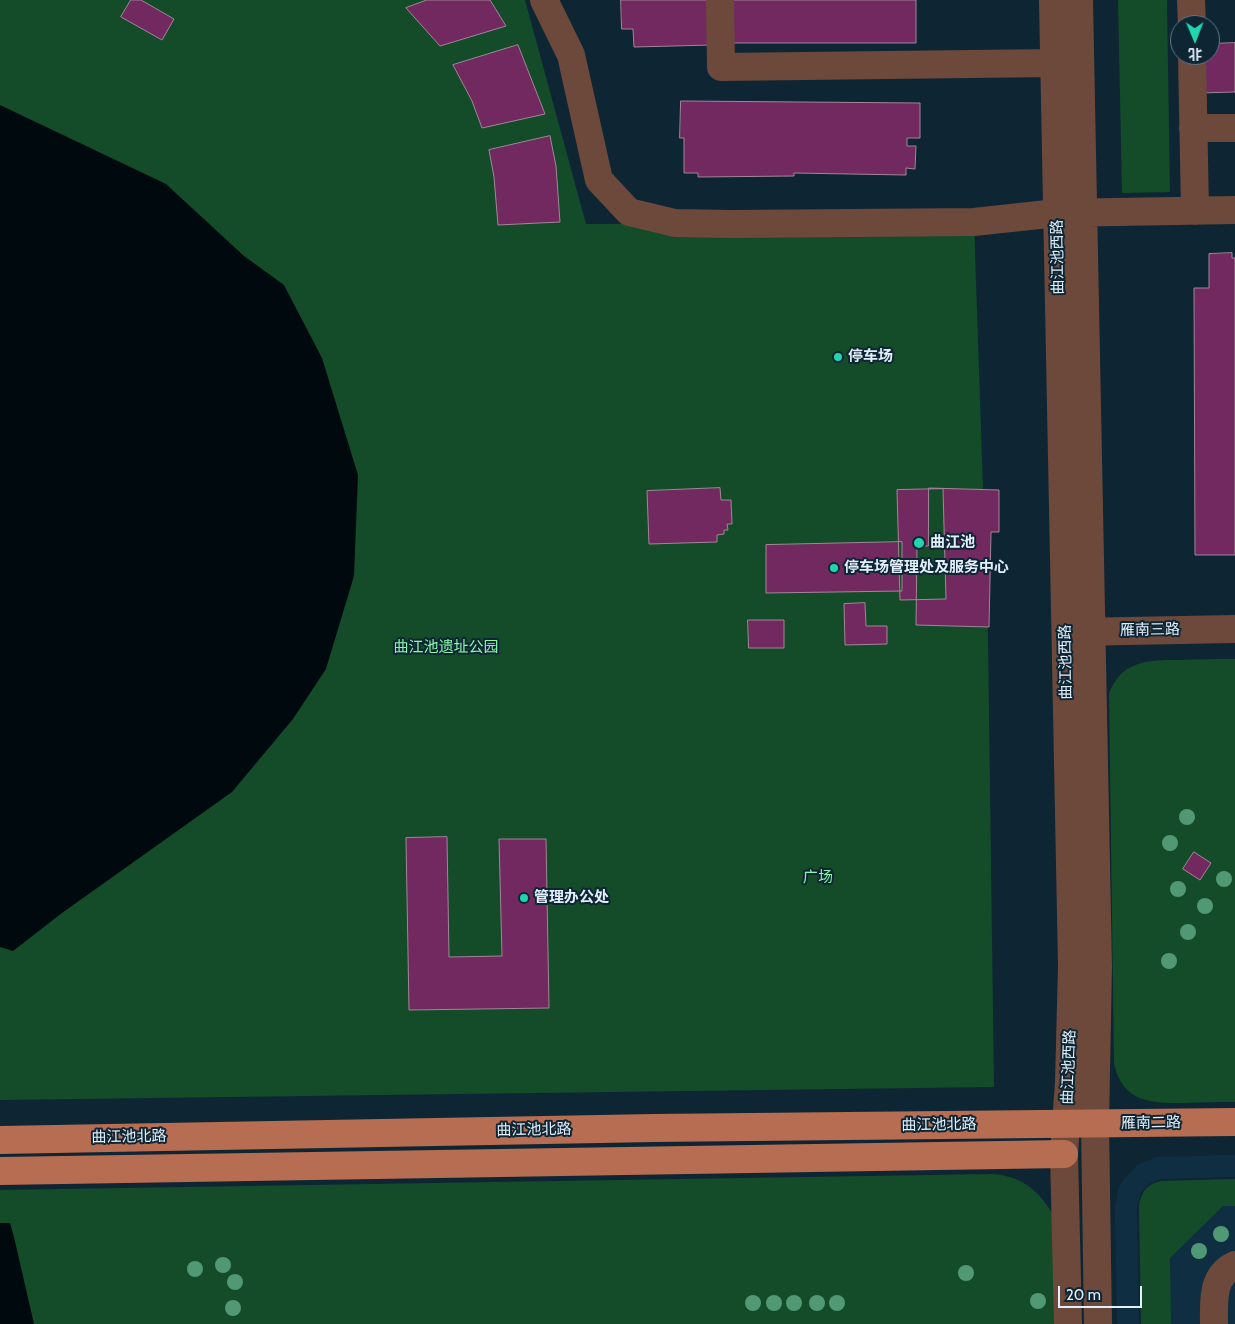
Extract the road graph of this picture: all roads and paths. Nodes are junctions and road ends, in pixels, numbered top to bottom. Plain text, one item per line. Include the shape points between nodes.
1 (544, 0) edge
2 (720, 0) edge
3 (1053, 0) edge
4 (1079, 0) edge
5 (1191, 0) edge
6 (1192, 15) edge
7 (1054, 63) junction
8 (1192, 65) edge
9 (1194, 128) junction
10 (1235, 128) edge
11 (1235, 210) edge
12 (1195, 211) junction
13 (1070, 213) junction
14 (1235, 629) edge
15 (1078, 632) junction
16 (1235, 1122) edge
17 (1067, 1124) junction
18 (1095, 1124) junction
19 (0, 1140) edge
20 (1064, 1154) junction
21 (0, 1171) edge
22 (1235, 1264) edge
23 (1068, 1324) edge
24 (1098, 1324) edge
25 (1214, 1324) edge

1 - 13 street via 571,55 599,180 629,212 675,223 732,224 974,222
2 - 7 street via 721,67
3 - 7 street, 曲江池西路
4 - 13 street, 曲江池西路
5 - 6 street
7 - 13 street, 曲江池西路
8 - 9 street
9 - 10 street
9 - 12 street
11 - 12 street
12 - 13 street
13 - 15 street, 曲江池西路
14 - 15 street, 雁南三路
15 - 17 street, 曲江池西路
15 - 18 street, 曲江池西路 via 1098,966
16 - 18 main road, 雁南二路
17 - 18 main road, 雁南二路
17 - 19 main road, 曲江池北路
17 - 20 street, 曲江池西路
18 - 24 street, 曲江池西路
20 - 21 main road, 曲江池北路
20 - 23 street, 曲江池西路
22 - 25 street via 1216,1285

